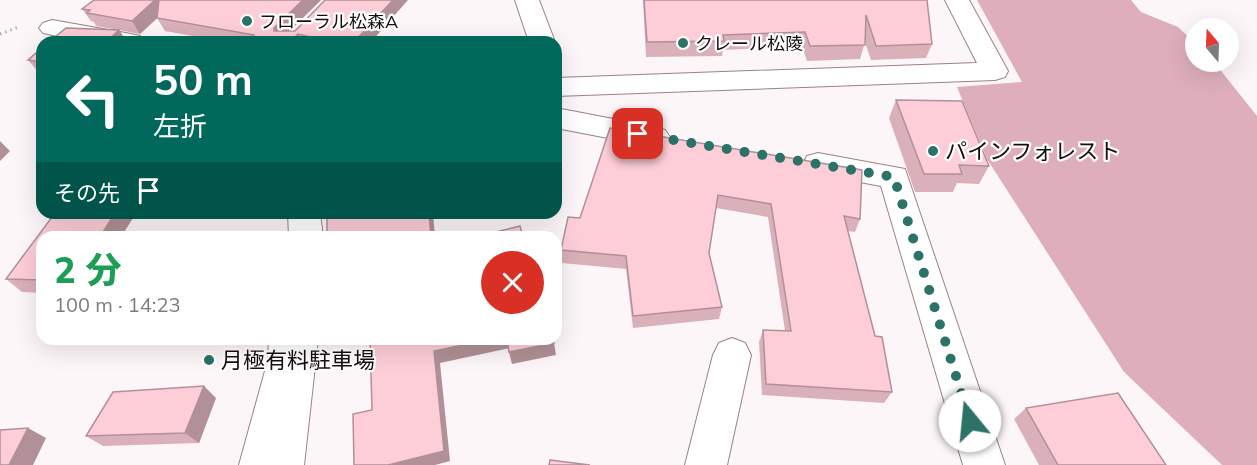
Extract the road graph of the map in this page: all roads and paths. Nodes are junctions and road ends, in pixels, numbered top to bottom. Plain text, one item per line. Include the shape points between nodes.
1 (527, 0) edge
2 (957, 0) edge
3 (52, 28) dead end
4 (97, 36) edge
5 (540, 36) edge
6 (562, 93) edge
7 (562, 95) edge
8 (684, 142) edge
9 (789, 160) edge
10 (280, 345) edge
11 (299, 345) edge
12 (732, 355) dead end
13 (251, 465) edge
14 (283, 465) edge
15 (706, 465) edge
16 (984, 465) edge

1 - 5 street
2 - 6 street via 994,71
3 - 4 street
7 - 8 street
9 - 16 street via 894,177
10 - 13 lane
11 - 14 street
12 - 15 street

